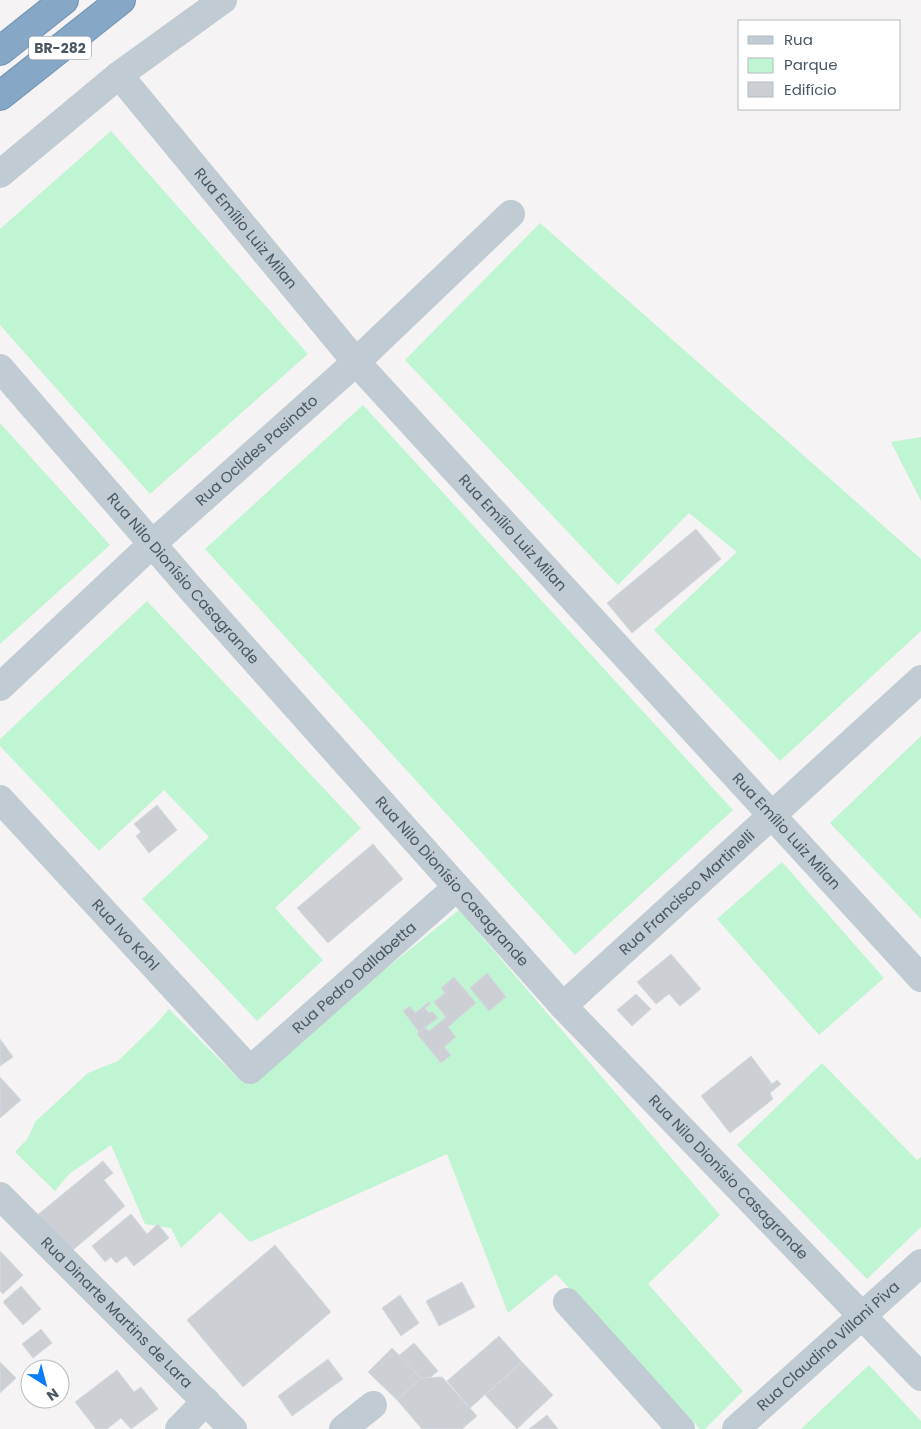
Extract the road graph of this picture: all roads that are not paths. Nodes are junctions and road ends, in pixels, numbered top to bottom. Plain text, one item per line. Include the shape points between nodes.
1 (64, 0) edge
2 (121, 0) edge
3 (224, 0) edge
4 (0, 51) edge
5 (119, 75) junction
6 (0, 96) edge
7 (0, 174) edge
8 (511, 214) dead end
9 (356, 362) junction
10 (0, 368) edge
11 (152, 544) junction
12 (921, 679) edge
13 (0, 687) edge
14 (0, 799) edge
15 (772, 817) junction
16 (457, 887) junction
17 (921, 978) edge
18 (563, 1006) junction
19 (250, 1070) joint
20 (0, 1196) edge
21 (921, 1263) edge
22 (567, 1302) dead end
23 (862, 1316) junction
24 (921, 1377) edge
25 (206, 1401) junction
26 (373, 1406) dead end
27 (179, 1429) edge
28 (233, 1429) edge
29 (344, 1429) edge
30 (681, 1429) edge
31 (736, 1429) edge

1 - 4 highway, BR-282
2 - 6 highway, BR-282
3 - 5 street
5 - 7 street
5 - 9 street, Rua Emílio Luiz Milan
8 - 9 street, Rua Oclides Pasinato
9 - 11 street, Rua Oclides Pasinato
9 - 15 street, Rua Emílio Luiz Milan
10 - 11 street, Rua Nilo Dionísio Casagrande
11 - 13 street, Rua Oclides Pasinato
11 - 16 street, Rua Nilo Dionísio Casagrande
12 - 15 street, Rua Francisco Martinelli
14 - 19 street, Rua Ivo Kohl
15 - 17 street, Rua Emílio Luiz Milan
15 - 18 street, Rua Francisco Martinelli
16 - 18 street, Rua Nilo Dionísio Casagrande
16 - 19 street, Rua Pedro Dallabetta
18 - 23 street, Rua Nilo Dionísio Casagrande
20 - 25 street, Rua Dinarte Martins de Lara
21 - 23 street, Rua Claudina Villani Piva
22 - 30 street
23 - 24 street, Rua Nilo Dionísio Casagrande
23 - 31 street, Rua Claudina Villani Piva
25 - 27 street
25 - 28 street, Rua Dinarte Martins de Lara
26 - 29 street

